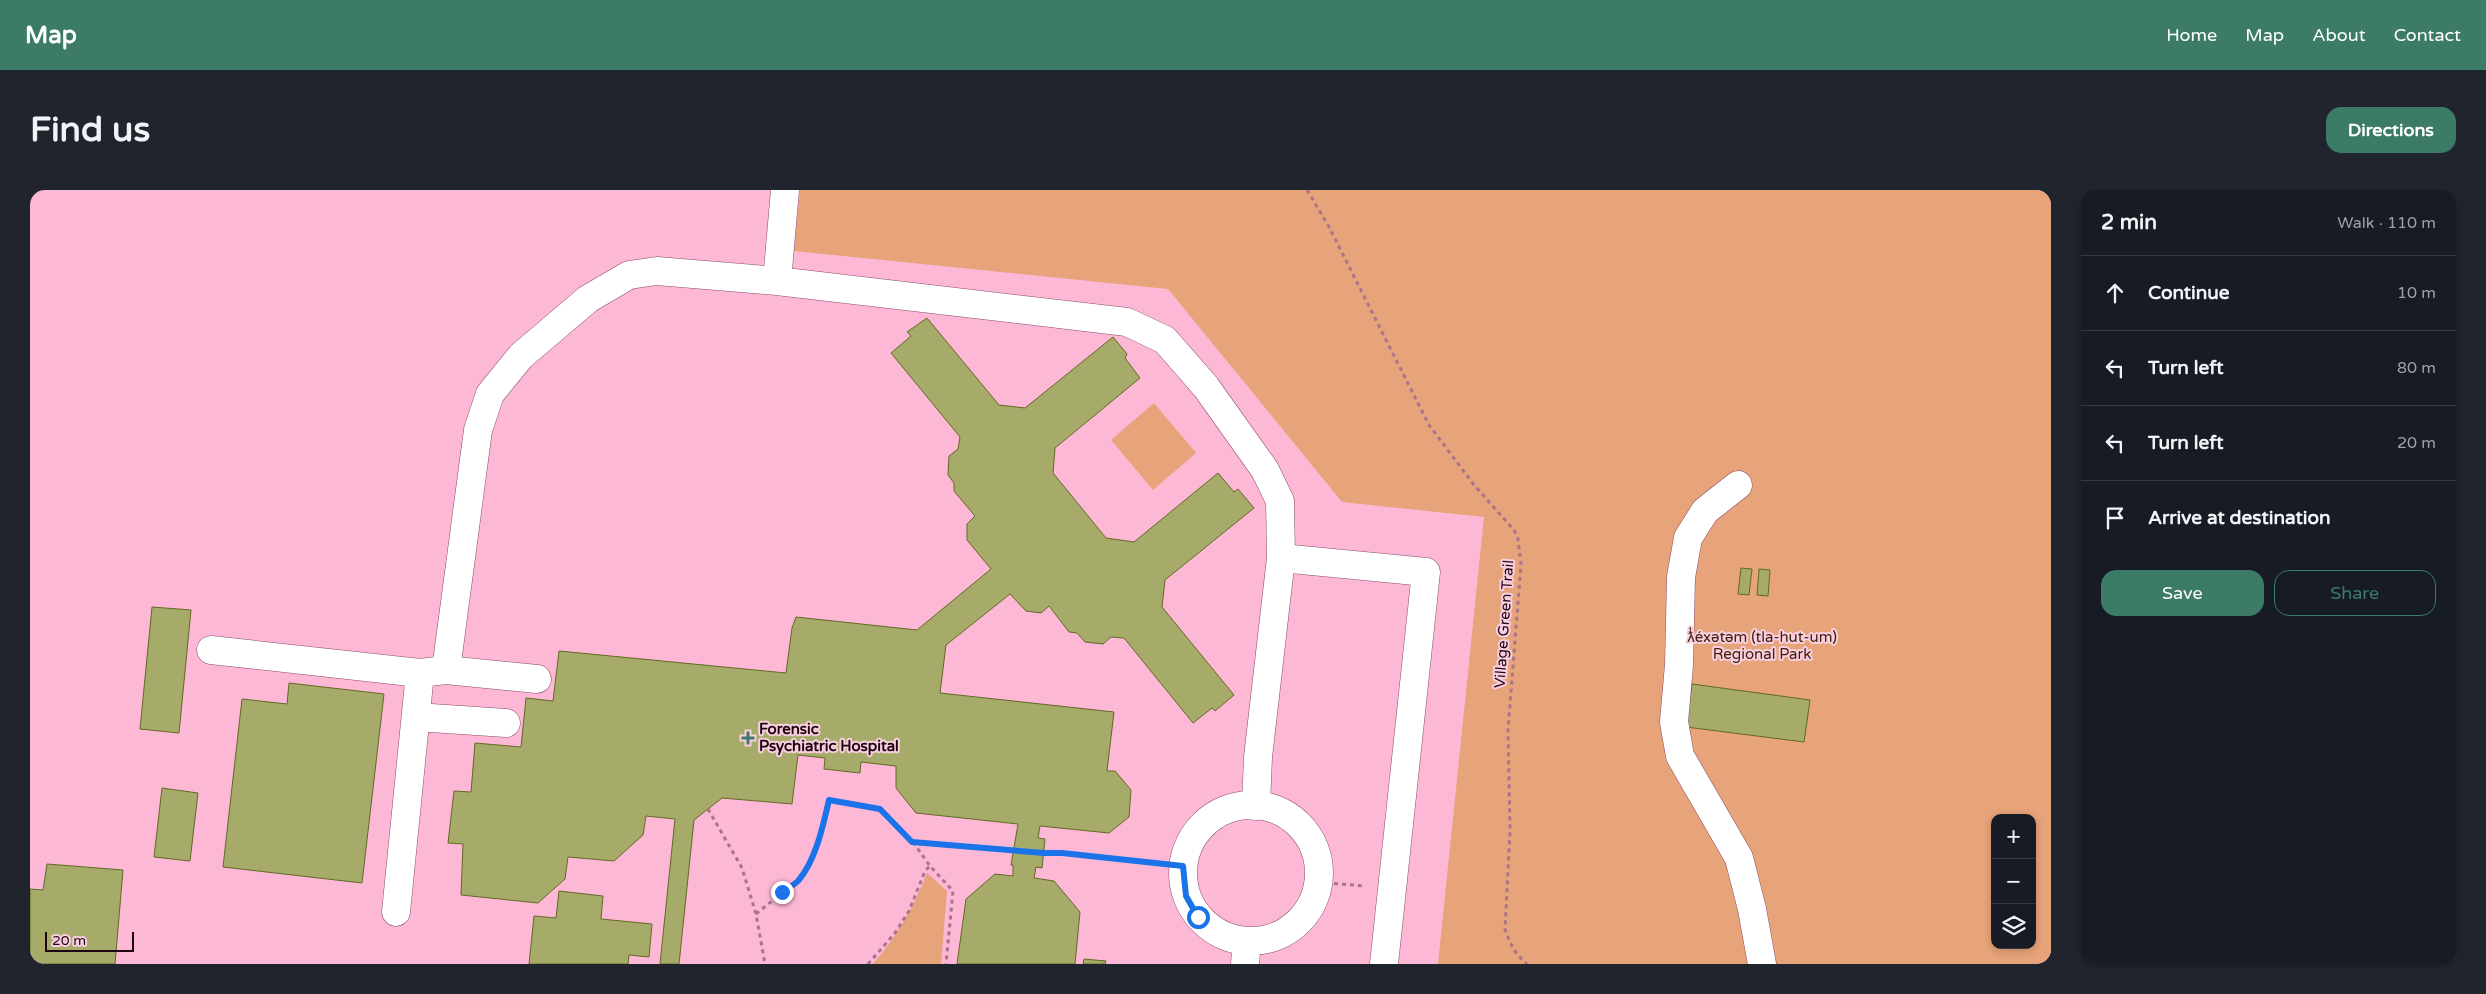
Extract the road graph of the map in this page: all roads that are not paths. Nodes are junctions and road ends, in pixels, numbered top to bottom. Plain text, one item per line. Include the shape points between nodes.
1 (785, 190) edge
2 (777, 281) junction
3 (1738, 485) dead end
4 (1281, 558) junction
5 (211, 650) dead end
6 (433, 671) junction
7 (537, 679) dead end
8 (416, 717) junction
9 (506, 723) dead end
10 (1256, 806) junction
11 (396, 912) dead end
12 (1246, 953) edge
13 (1384, 964) edge
14 (1762, 964) edge

1 - 2 lane
2 - 4 lane via 1127,322 1165,340 1206,387 1265,470 1280,501
2 - 6 lane via 657,271 629,275 588,299 521,356 490,394 478,430
3 - 14 lane via 1705,511 1688,538 1680,577 1679,665 1674,722 1680,756 1739,858
4 - 10 lane via 1258,757
4 - 13 lane via 1426,572
5 - 6 lane
6 - 7 lane
6 - 8 lane
8 - 9 lane
8 - 11 lane
10 - 12 lane via 1285,814 1309,838 1319,873 1316,891 1298,922 1278,936 1256,942
10 - 12 lane via 1244,805 1222,811 1203,824 1189,843 1183,866 1186,896 1198,917 1215,932 1238,940

